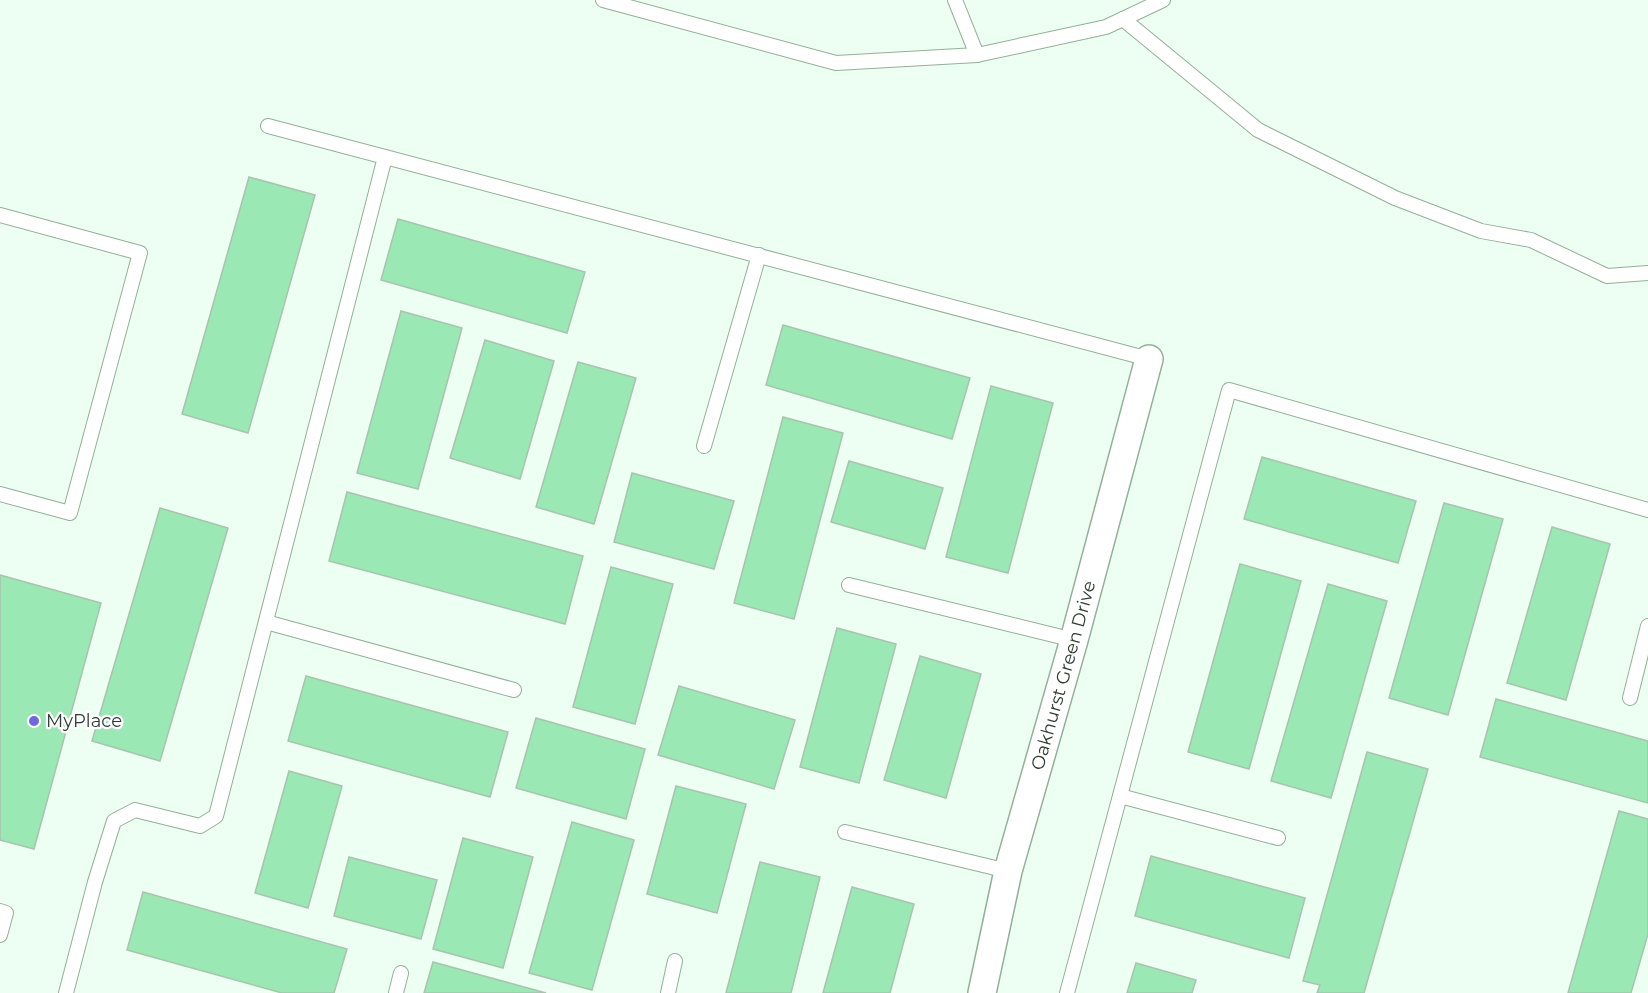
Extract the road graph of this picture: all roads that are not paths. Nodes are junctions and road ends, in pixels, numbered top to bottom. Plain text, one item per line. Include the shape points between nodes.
1 (603, 0) edge
2 (955, 0) edge
3 (1163, 0) edge
4 (1123, 19) junction
5 (977, 55) junction
6 (268, 126) dead end
7 (385, 157) junction
8 (0, 215) edge
9 (759, 255) junction
10 (1648, 273) edge
11 (1149, 359) joint
12 (704, 446) dead end
13 (0, 495) edge
14 (1648, 510) edge
15 (849, 585) dead end
16 (266, 622) junction
17 (1648, 626) edge
18 (1074, 640) junction
19 (514, 690) dead end
20 (1630, 698) dead end
21 (1120, 796) junction
22 (845, 832) dead end
23 (1278, 838) dead end
24 (1008, 871) junction
25 (0, 911) edge
26 (0, 935) edge
27 (675, 961) dead end
28 (401, 973) dead end
29 (66, 993) edge
30 (396, 993) edge
31 (668, 993) edge
32 (982, 993) edge
33 (1067, 993) edge

1 - 5 lane via 836,63
2 - 5 lane
3 - 4 lane
4 - 5 lane via 1106,27
4 - 10 lane via 1258,130 1395,198 1481,231 1531,240 1607,276
6 - 7 lane
7 - 9 lane
7 - 16 lane
8 - 13 lane via 140,253 70,513
9 - 11 lane
9 - 12 lane
11 - 18 street, Oakhurst Green Drive
14 - 21 lane via 1229,390
15 - 18 lane
16 - 19 lane
16 - 29 lane via 216,816 200,826 135,810 114,821
17 - 20 lane
18 - 24 street, Oakhurst Green Drive
21 - 23 lane
21 - 33 lane
22 - 24 lane
24 - 32 street, Oakhurst Green Drive
25 - 26 lane via 6,913
27 - 31 lane
28 - 30 lane

